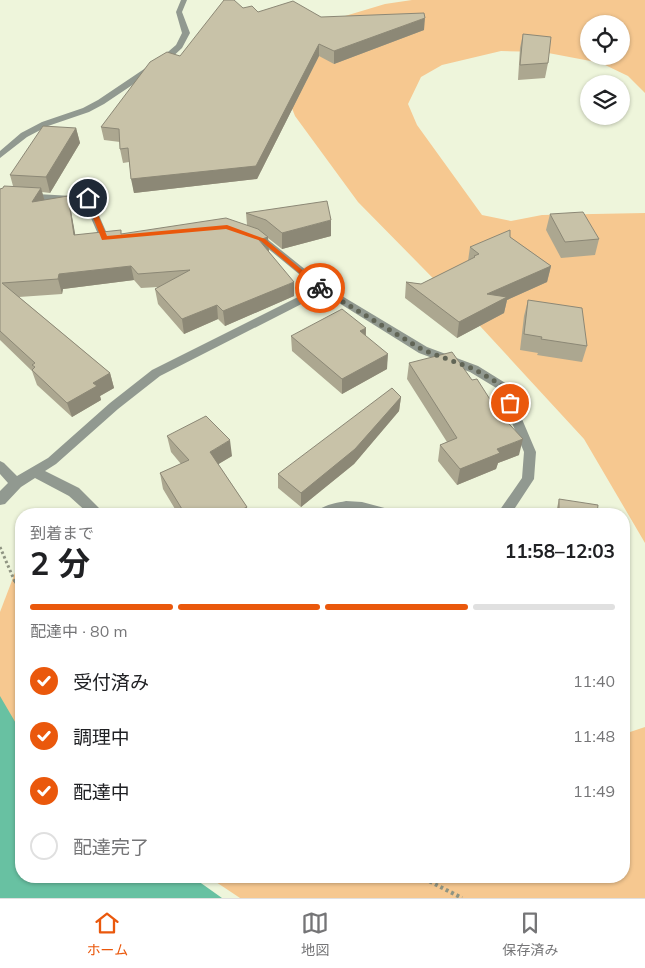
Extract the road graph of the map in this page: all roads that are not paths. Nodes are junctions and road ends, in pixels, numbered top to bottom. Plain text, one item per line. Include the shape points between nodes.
1 (184, 0) edge
2 (0, 155) edge
3 (0, 196) edge
4 (245, 234) edge
5 (128, 237) edge
6 (322, 290) junction
7 (0, 466) edge
8 (36, 472) junction
9 (16, 483) junction
10 (0, 500) edge
11 (91, 508) edge
12 (332, 508) edge
13 (368, 508) edge
14 (508, 508) edge

1 - 2 street via 179,12 186,33 165,60 101,102 24,136
3 - 5 street via 88,198 104,238
4 - 6 street via 263,240
6 - 8 street via 156,373
6 - 14 street via 423,350 474,369 503,386 530,452 528,479
7 - 9 street
8 - 9 street
8 - 11 street via 74,492
9 - 10 street
12 - 13 street

